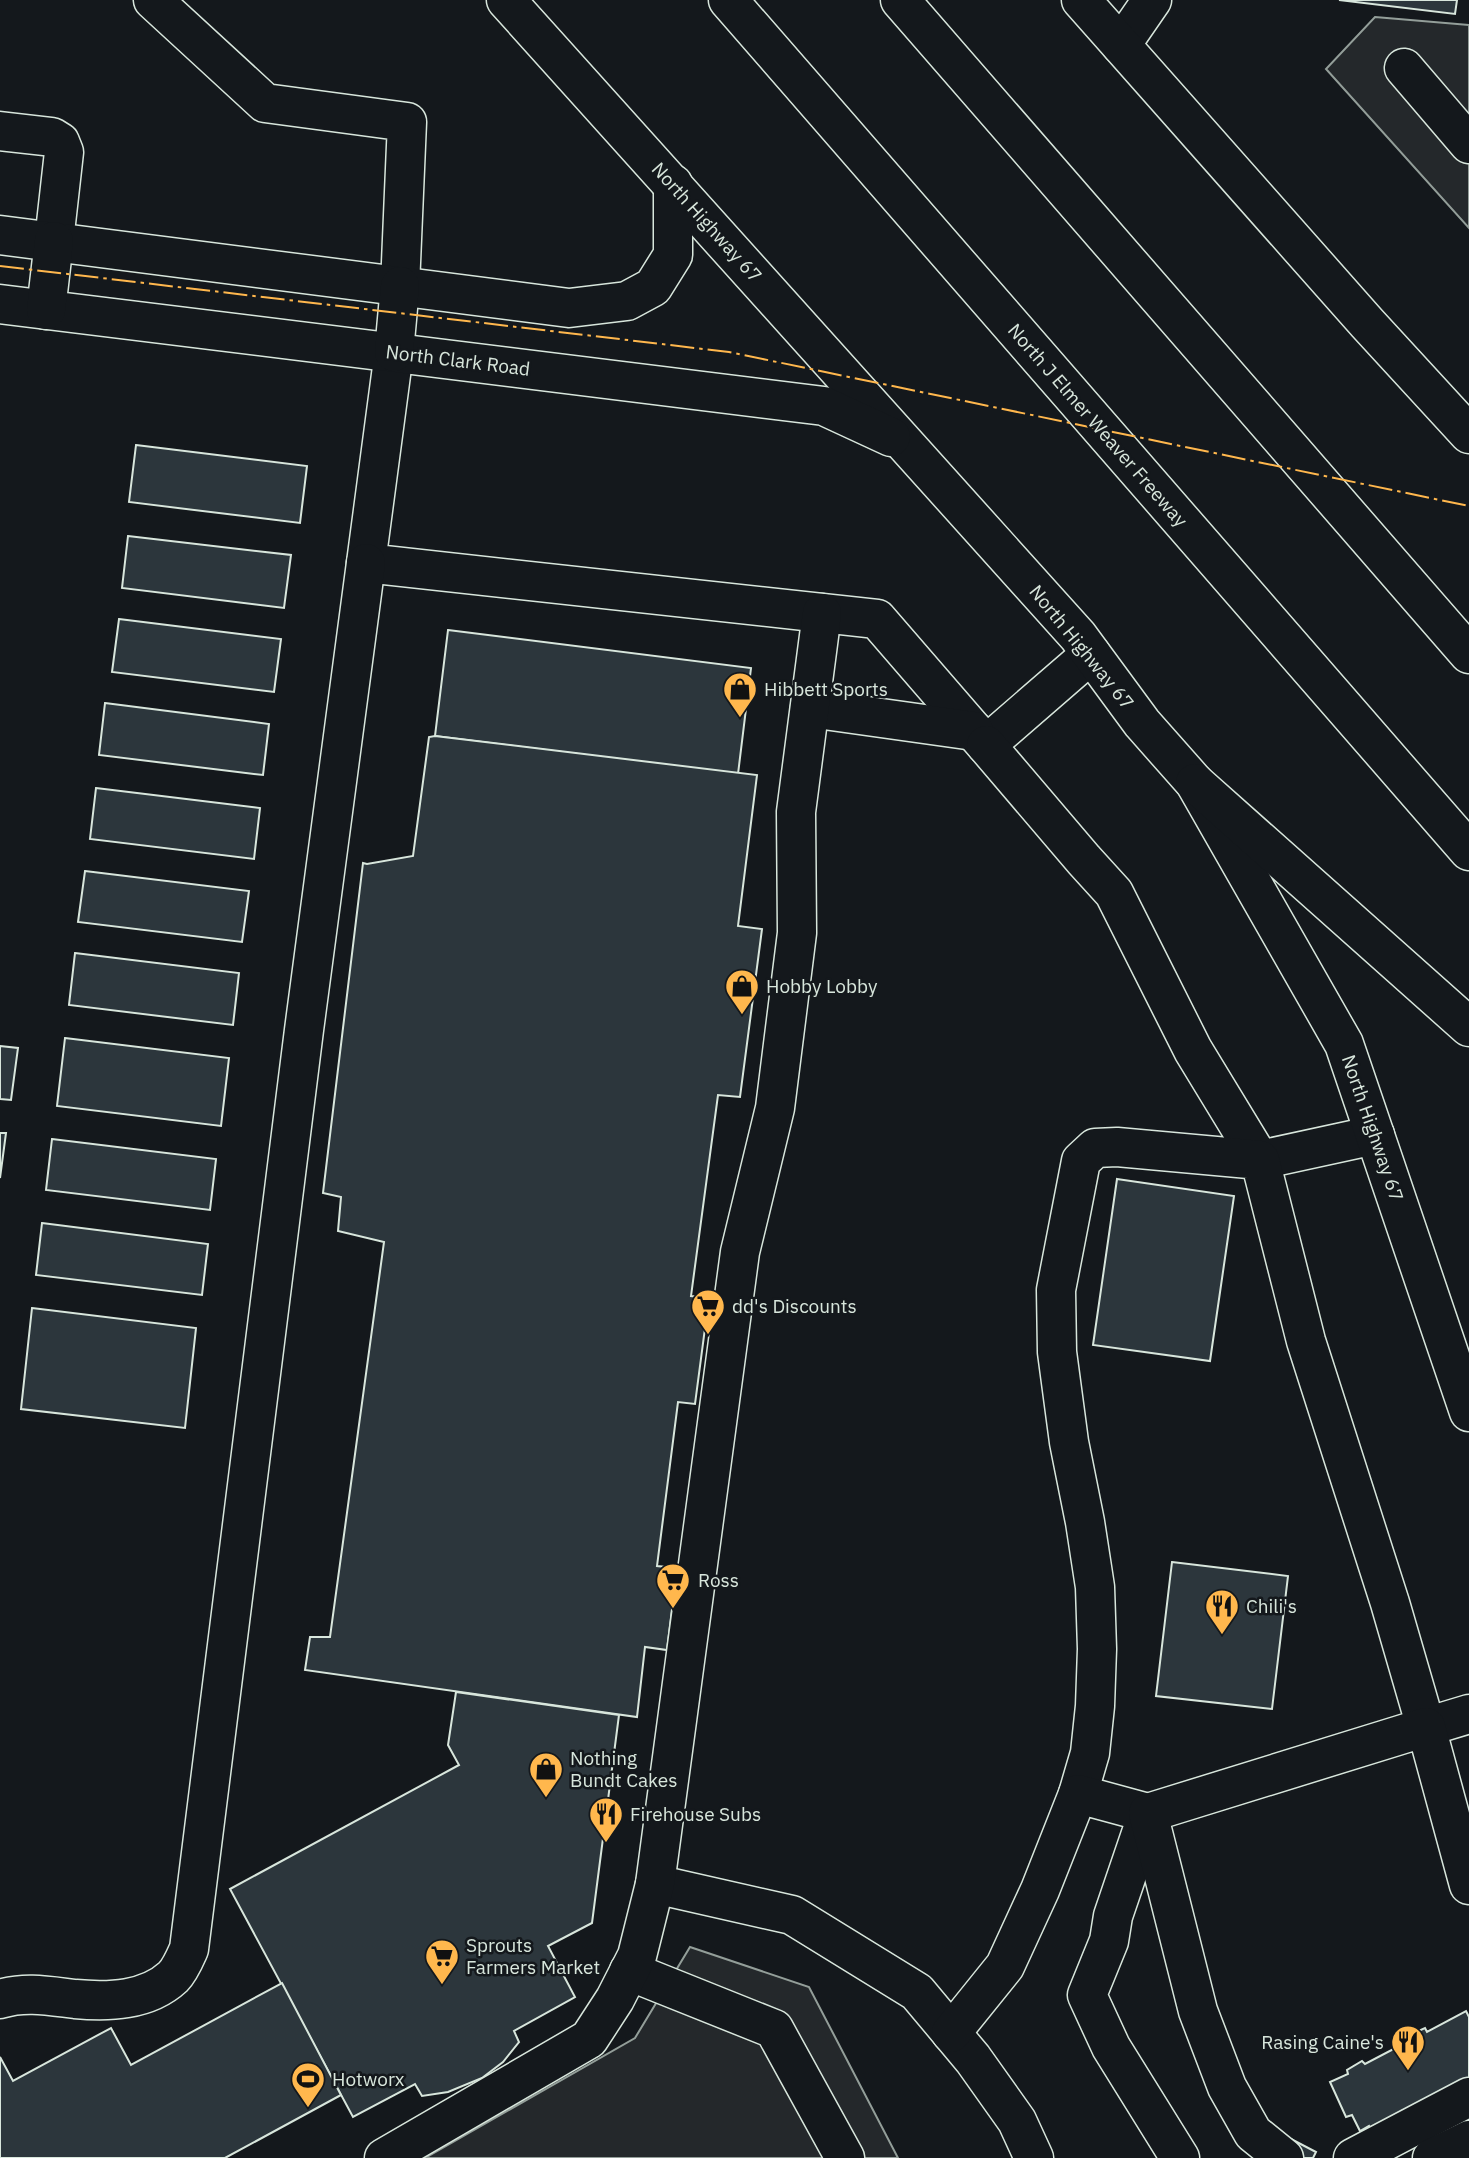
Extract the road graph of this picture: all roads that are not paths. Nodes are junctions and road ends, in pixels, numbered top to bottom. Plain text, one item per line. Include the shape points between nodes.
1 (153, 0) edge
2 (506, 0) edge
3 (728, 0) edge
4 (900, 0) edge
5 (1081, 0) edge
6 (1152, 0) edge
7 (1121, 45) junction
8 (1404, 68) dead end
9 (0, 131) edge
10 (1469, 144) edge
11 (673, 184) junction
12 (0, 235) edge
13 (54, 242) junction
14 (400, 286) junction
15 (0, 304) edge
16 (46, 310) junction
17 (394, 352) junction
18 (1469, 434) edge
19 (908, 445) junction
20 (366, 563) junction
21 (822, 613) junction
22 (1091, 654) junction
23 (1469, 654) edge
24 (810, 708) junction
25 (980, 738) junction
26 (1195, 783) junction
27 (1469, 850) edge
28 (1469, 1027) edge
29 (1375, 1135) junction
30 (1260, 1160) junction
31 (1469, 1412) edge
32 (1469, 1714) edge
33 (1426, 1727) junction
34 (1078, 1794) junction
35 (1149, 1813) junction
36 (655, 1884) junction
37 (1469, 1885) edge
38 (629, 1971) junction
39 (0, 1999) edge
40 (951, 2033) junction
41 (1469, 2096) edge
42 (1469, 2140) edge
43 (384, 2158) edge
44 (845, 2158) edge
45 (1034, 2158) edge
46 (1180, 2158) edge
47 (1284, 2158) edge
48 (1353, 2158) edge
49 (1432, 2158) edge

1 - 14 main road via 265,103 407,122
2 - 11 main road, North Highway 67
3 - 27 main road, North J Elmer Weaver Freeway
4 - 23 main road
5 - 7 main road
6 - 7 main road
7 - 18 main road
8 - 10 main road
9 - 13 main road via 60,142 64,152
11 - 14 main road via 673,255 653,287 627,301 569,308
11 - 19 main road, North Highway 67
12 - 13 main road
13 - 14 main road
13 - 16 main road
14 - 17 main road
15 - 16 main road, North Clark Road
16 - 17 main road, North Clark Road
17 - 19 main road, North Clark Road via 824,406
17 - 20 main road
19 - 22 main road, North Highway 67
20 - 21 main road
20 - 39 main road via 189,1949 174,1976 138,1996 106,2000 31,1994
21 - 24 main road
21 - 25 main road via 877,618
22 - 25 main road
22 - 26 main road, North Highway 67 via 1142,723
24 - 25 main road
24 - 36 main road via 796,812 797,933 775,1108 740,1252
25 - 30 main road via 1114,893 1193,1050
26 - 28 main road
26 - 29 main road, North Highway 67 via 1344,1044
29 - 30 main road
29 - 31 main road, North Highway 67
30 - 33 main road via 1306,1341
30 - 34 main road via 1117,1147 1095,1148 1081,1161 1056,1290 1057,1352 1095,1587 1096,1706 1090,1753
32 - 33 main road
33 - 35 main road
33 - 37 main road
34 - 35 main road
34 - 40 main road via 1005,1966
35 - 46 main road via 1087,1995 1111,2047
35 - 47 main road via 1198,2011 1227,2087 1253,2133
36 - 38 main road
36 - 40 main road via 792,1914 917,1992
38 - 43 main road via 589,2039
38 - 44 main road via 774,2029
40 - 45 main road via 1017,2121
41 - 48 main road
42 - 49 main road

